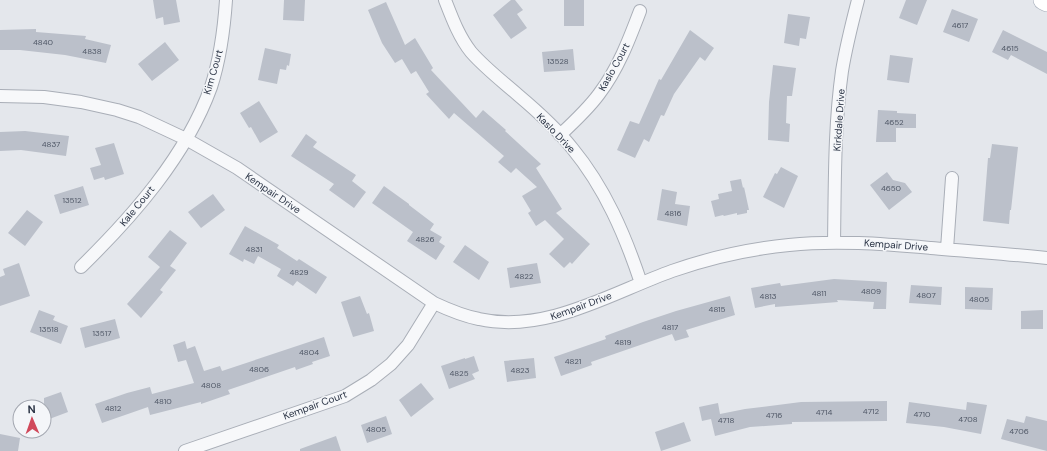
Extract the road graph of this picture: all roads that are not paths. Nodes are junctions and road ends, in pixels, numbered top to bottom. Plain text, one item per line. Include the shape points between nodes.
1 (226, 0) edge
2 (446, 0) edge
3 (858, 0) edge
4 (1043, 0) edge
5 (1047, 2) edge
6 (640, 11) dead end
7 (0, 96) edge
8 (560, 135) junction
9 (186, 139) junction
10 (952, 178) dead end
11 (834, 242) junction
12 (947, 249) junction
13 (1047, 258) edge
14 (81, 267) dead end
15 (641, 283) junction
16 (434, 303) junction
17 (185, 451) edge

1 - 9 street, Kim Court via 219,56 210,87
2 - 8 street, Kaslo Drive via 458,31 471,51 486,68
3 - 11 street, Kirkdale Drive via 842,71
4 - 5 main road
6 - 8 street, Kaslo Court via 614,71 581,116
7 - 9 street, Kempair Drive via 44,97 117,110 139,117
8 - 15 street, Kaslo Drive via 573,148 613,212 629,247
9 - 14 street, Kale Court via 136,210
9 - 16 street, Kempair Drive via 237,168
10 - 12 street
11 - 12 street, Kempair Drive
11 - 15 street, Kempair Drive via 788,245 734,254 672,271
12 - 13 street, Kempair Drive
15 - 16 street, Kempair Drive via 564,313 527,322 479,320
16 - 17 street, Kempair Court via 408,345 391,364 351,392

